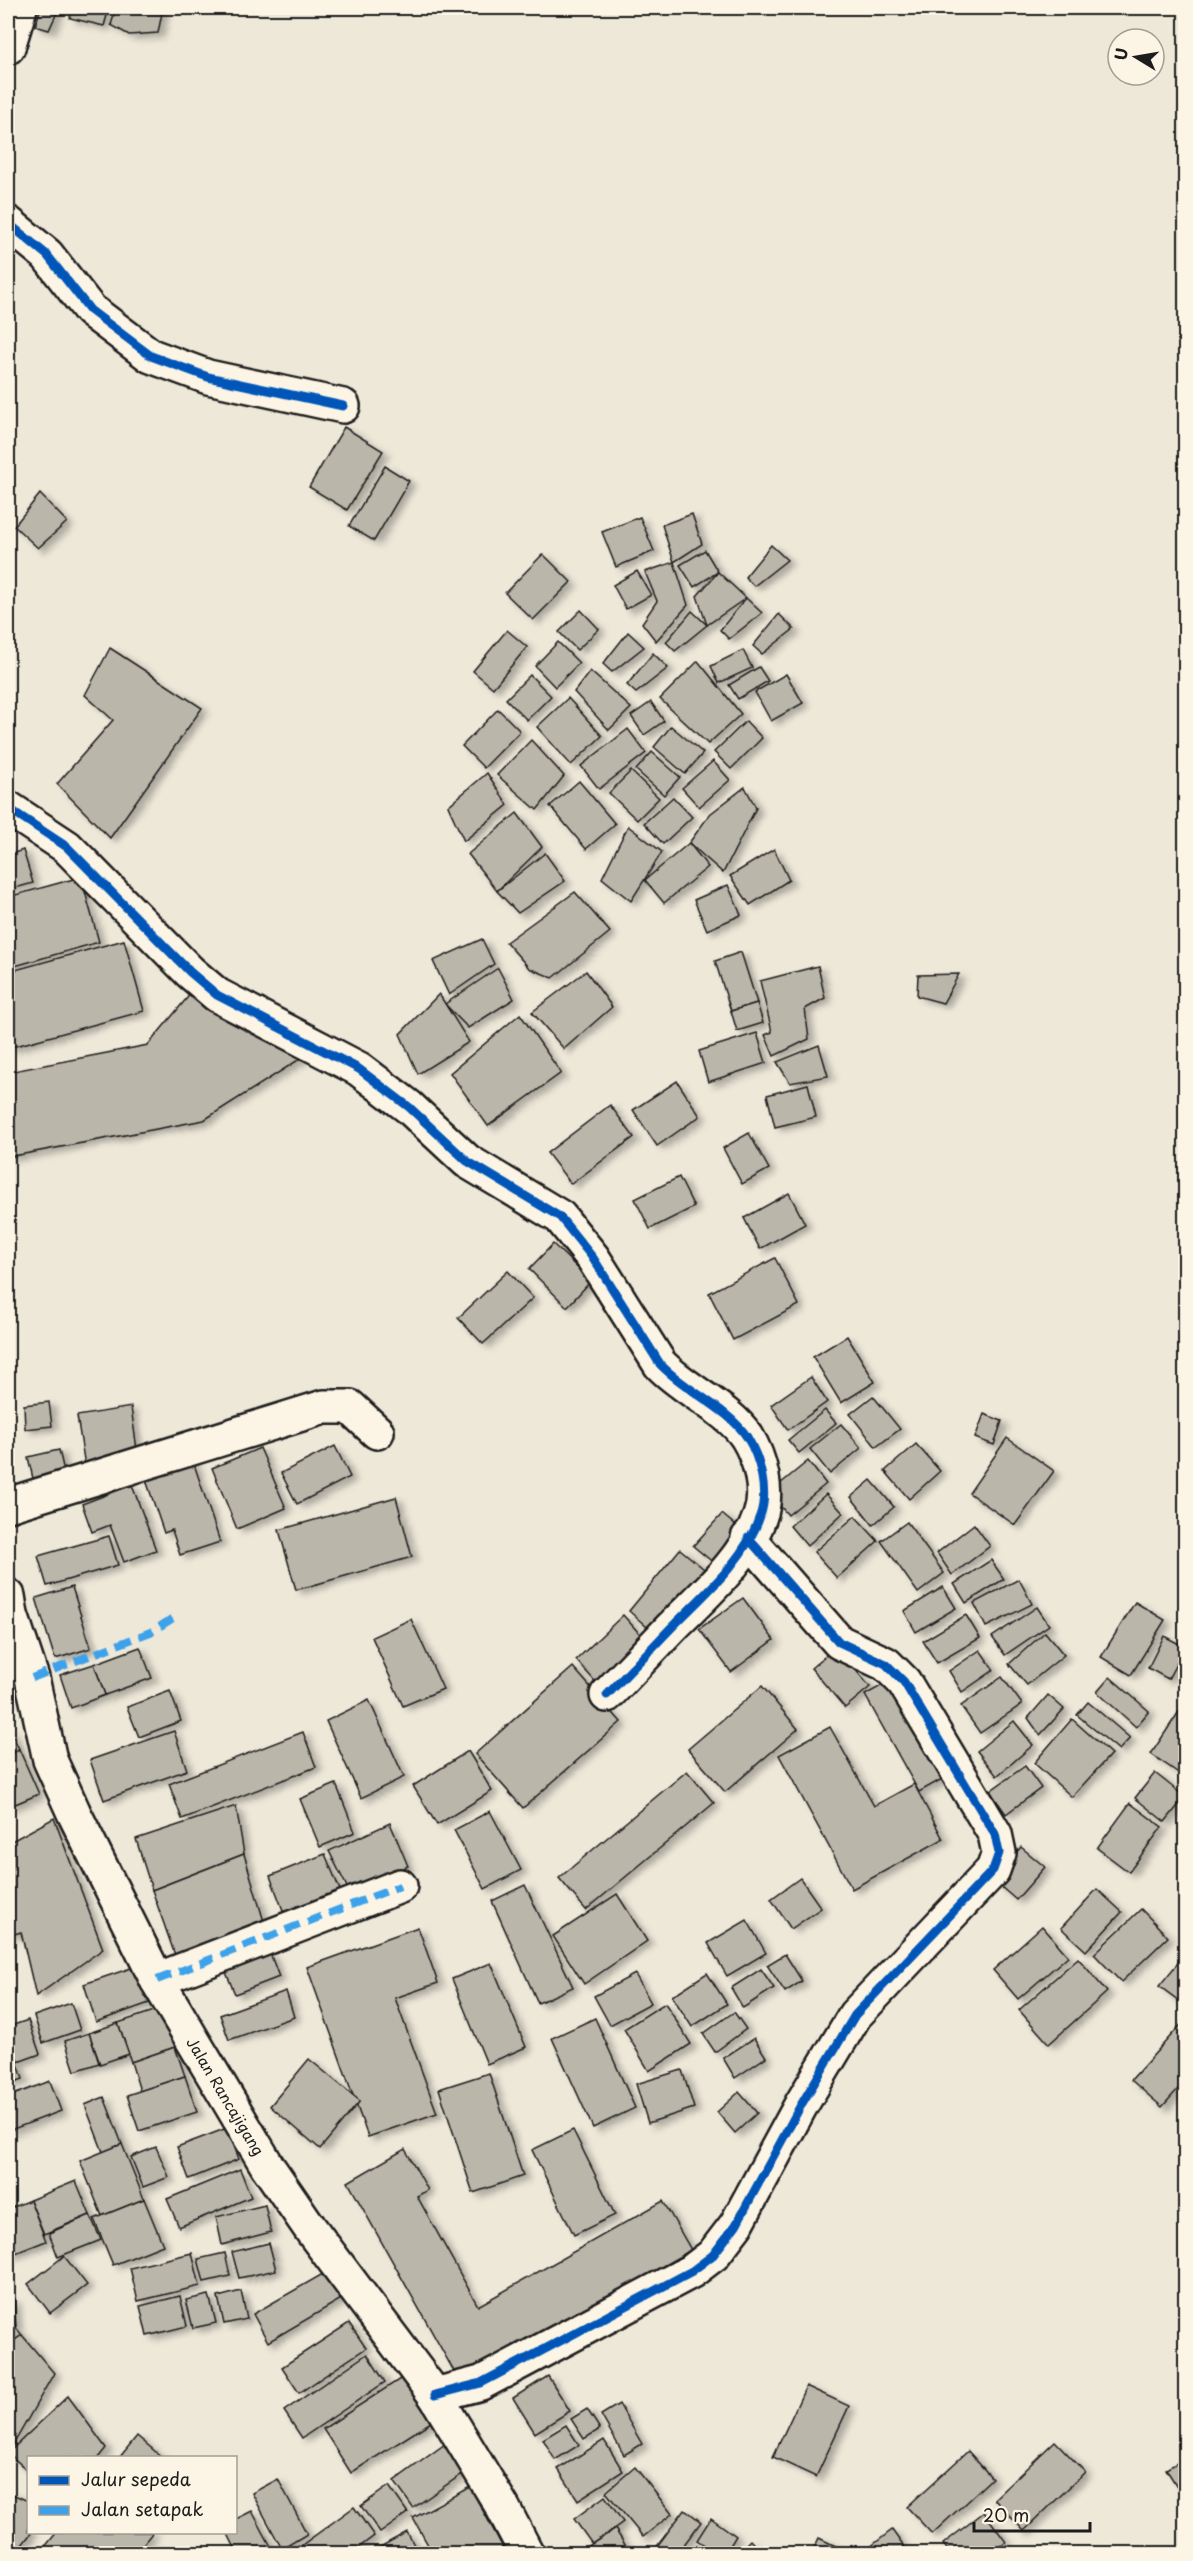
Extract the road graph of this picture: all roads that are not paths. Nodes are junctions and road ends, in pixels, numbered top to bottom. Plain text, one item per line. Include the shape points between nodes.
1 (20, 8) edge
2 (8, 47) edge
3 (8, 223) edge
4 (343, 406) dead end
5 (8, 808) edge
6 (377, 1432) dead end
7 (8, 1505) edge
8 (748, 1538) junction
9 (8, 1596) edge
10 (607, 1695) dead end
11 (400, 1886) dead end
12 (157, 1980) junction
13 (435, 2395) junction
14 (526, 2553) edge

1 - 2 street
3 - 4 street via 47,255 90,310 151,356 208,377
5 - 8 street via 67,847 217,995 359,1069 400,1100 466,1161 560,1217 593,1258 660,1365 734,1422 746,1436 764,1492 760,1516
6 - 7 street via 350,1407 324,1407
8 - 10 street via 733,1562
8 - 13 street via 839,1642 893,1669 904,1682 994,1834 997,1860 982,1884 855,2015 736,2225 713,2254 692,2271 481,2383
9 - 12 street, Jalan Rancajigang via 50,1760
11 - 12 street
12 - 13 street, Jalan Rancajigang via 268,2167
13 - 14 street, Jalan Rancajigang

